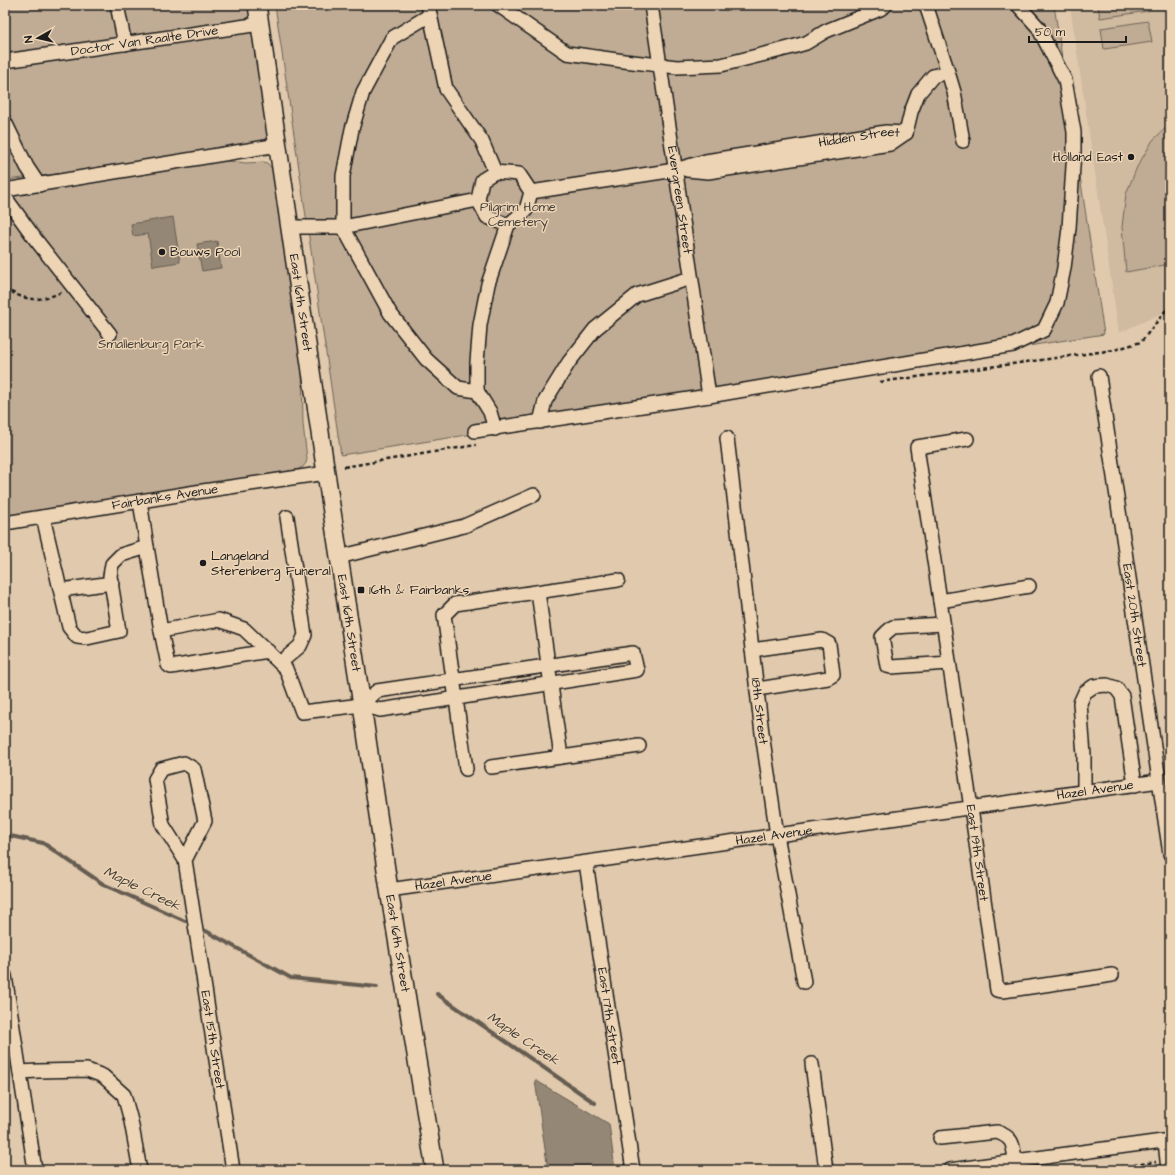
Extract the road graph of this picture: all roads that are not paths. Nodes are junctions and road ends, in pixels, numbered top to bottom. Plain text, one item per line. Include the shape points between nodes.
1 (116, 5) edge
2 (257, 5) edge
3 (498, 5) edge
4 (650, 5) edge
5 (886, 5) edge
6 (926, 5) edge
7 (1018, 5) edge
8 (429, 10) edge
9 (260, 24) junction
10 (125, 44) junction
11 (5, 61) edge
12 (659, 64) junction
13 (948, 72) junction
14 (5, 122) edge
15 (963, 141) dead end
16 (278, 145) junction
17 (675, 170) junction
18 (495, 172) junction
19 (39, 186) junction
20 (5, 190) edge
21 (531, 192) junction
22 (5, 197) edge
23 (478, 200) junction
24 (508, 225) junction
25 (290, 227) junction
26 (343, 227) junction
27 (691, 278) junction
28 (110, 334) dead end
29 (1099, 376) dead end
30 (477, 391) junction
31 (709, 396) junction
32 (540, 422) junction
33 (495, 429) junction
34 (475, 431) dead end
35 (727, 438) dead end
36 (967, 439) dead end
37 (326, 474) junction
38 (534, 495) dead end
39 (140, 501) junction
40 (43, 517) junction
41 (287, 517) dead end
42 (5, 523) edge
43 (147, 547) junction
44 (339, 557) junction
45 (618, 580) dead end
46 (112, 583) junction
47 (1029, 586) dead end
48 (61, 590) junction
49 (538, 592) junction
50 (940, 601) junction
51 (943, 624) junction
52 (161, 631) junction
53 (752, 650) junction
54 (268, 651) junction
55 (280, 663) junction
56 (949, 663) junction
57 (547, 666) junction
58 (452, 680) junction
59 (550, 683) junction
60 (757, 689) junction
61 (456, 698) junction
62 (362, 705) junction
63 (639, 746) dead end
64 (561, 757) junction
65 (491, 767) dead end
66 (466, 769) dead end
67 (1159, 781) junction
68 (1135, 785) junction
69 (1084, 792) junction
70 (971, 808) junction
71 (777, 835) junction
72 (1170, 854) edge
73 (185, 860) junction
74 (586, 863) junction
75 (389, 890) junction
76 (1112, 975) dead end
77 (5, 976) edge
78 (804, 982) dead end
79 (812, 1064) dead end
80 (20, 1072) junction
81 (940, 1138) dead end
82 (1168, 1140) edge
83 (1015, 1161) junction
84 (1168, 1165) edge
85 (993, 1167) edge
86 (35, 1170) edge
87 (140, 1170) edge
88 (233, 1170) edge
89 (435, 1170) edge
90 (633, 1170) edge
91 (826, 1170) edge
92 (950, 1170) edge

1 - 10 street
2 - 9 main road, East 16th Street
3 - 12 street via 567,52
4 - 12 street, Evergreen Street
5 - 12 street via 806,42 748,59 721,65 678,67
6 - 13 street
7 - 31 street via 1038,27 1065,80 1074,132 1069,228 1064,268 1057,303 1044,330 1013,345
8 - 18 street via 446,89 482,141
8 - 26 street via 392,38 363,92 352,129 343,176
9 - 10 street, Doctor Van Raalte Drive
9 - 16 main road, East 16th Street
10 - 11 street, Doctor Van Raalte Drive
12 - 17 street, Evergreen Street
13 - 15 street
13 - 17 street, Hidden Street via 932,76 918,94 906,133 886,132 706,161
14 - 19 street via 27,168
16 - 19 street
16 - 25 main road, East 16th Street
17 - 21 street, Hidden Street
17 - 27 street, Evergreen Street
18 - 21 street via 519,174
18 - 23 street via 482,180
19 - 20 street
21 - 24 street via 526,210
22 - 28 street
23 - 24 street via 487,217
23 - 26 street
24 - 30 street via 488,284 480,324
25 - 26 street
25 - 37 main road, East 16th Street
26 - 30 street via 390,313 421,354 458,388
27 - 31 street, Evergreen Street
27 - 32 street via 637,295 595,329 569,362 545,401
29 - 67 street, East 20th Street
30 - 33 street via 490,412
31 - 32 street
32 - 33 street
33 - 34 street
35 - 53 street, 18th Street
36 - 50 street, East 19th Street via 917,447
37 - 39 street, Fairbanks Avenue
37 - 44 main road, East 16th Street
38 - 44 street via 464,526
39 - 40 street, Fairbanks Avenue
39 - 43 street
40 - 42 street, Fairbanks Avenue
40 - 48 street
41 - 55 street via 305,635 300,646
43 - 46 street via 121,555 112,564
43 - 52 street
44 - 62 main road, East 16th Street
45 - 49 street
46 - 48 street
46 - 48 street via 119,631 87,638 77,637 69,627
47 - 50 street
49 - 57 street
49 - 58 street via 455,604 444,615
50 - 51 street, East 19th Street
51 - 56 street, East 19th Street
51 - 56 street via 893,628 882,637 887,666
52 - 54 street via 219,620 244,629
52 - 54 street via 170,667
53 - 60 street, 18th Street
53 - 60 street via 822,640 829,644 834,675
54 - 55 street
55 - 62 street via 286,669 302,712
56 - 70 street, East 19th Street
57 - 58 street
57 - 59 street
57 - 59 street via 633,653 637,670
58 - 61 street
58 - 62 street via 377,691
59 - 61 street
59 - 64 street
60 - 71 street, 18th Street
61 - 62 street via 380,710
61 - 66 street
62 - 75 main road, East 16th Street
63 - 64 street
64 - 65 street
67 - 68 street, Hazel Avenue
67 - 72 street, East 20th Street
68 - 69 street, Hazel Avenue
68 - 69 street via 1122,696 1116,688 1106,685 1094,686 1085,692 1080,703
69 - 70 street, Hazel Avenue
70 - 71 street, Hazel Avenue
70 - 76 street, East 19th Street via 997,990 1003,992
71 - 74 street, Hazel Avenue
71 - 78 street, 18th Street
73 - 73 street via 163,825 155,779 161,769 184,763 194,770 204,821
73 - 88 street, East 15th Street
74 - 75 street, Hazel Avenue
74 - 90 street, East 17th Street
75 - 89 main road, East 16th Street
77 - 80 street
79 - 91 street
80 - 86 street
80 - 87 street via 88,1070 103,1076 124,1096
81 - 83 street via 997,1132 1006,1135 1013,1142
82 - 83 street
82 - 84 street
83 - 85 street
85 - 92 street

